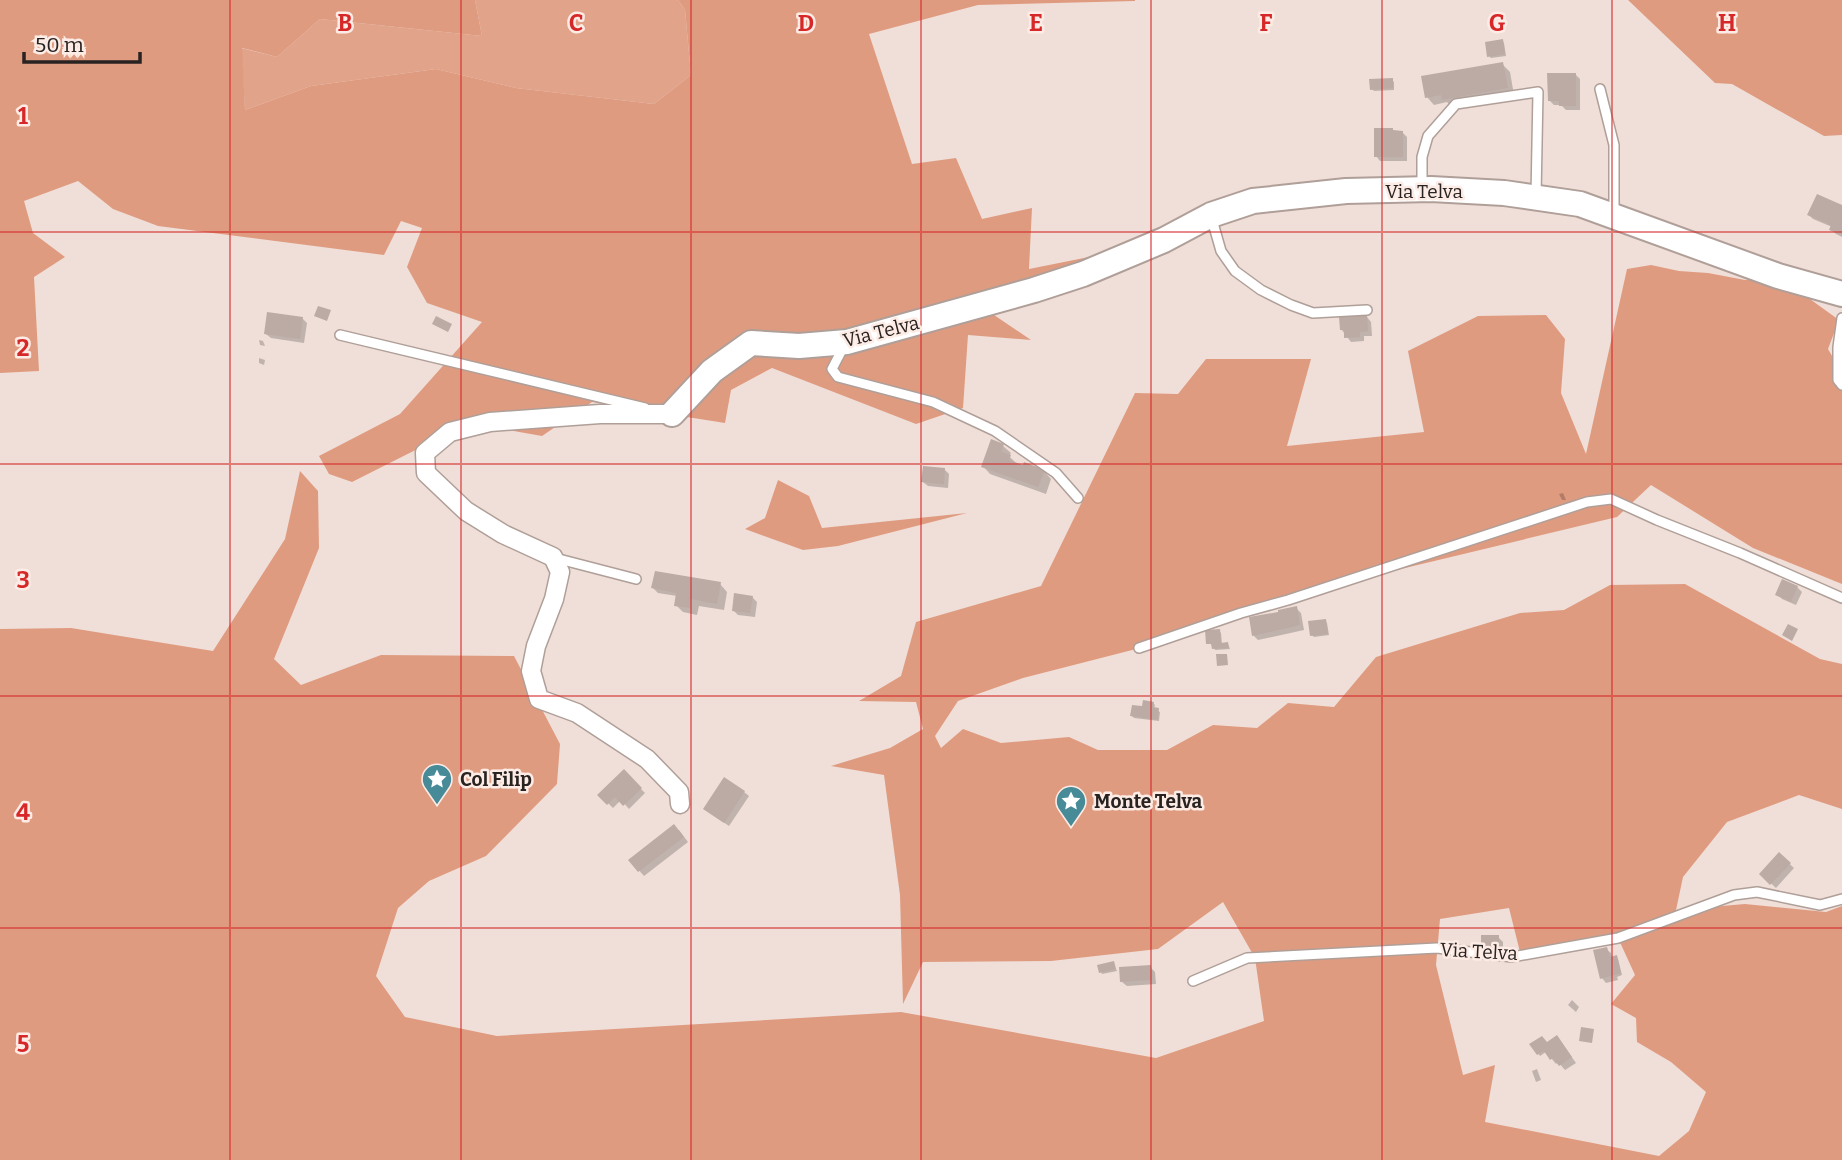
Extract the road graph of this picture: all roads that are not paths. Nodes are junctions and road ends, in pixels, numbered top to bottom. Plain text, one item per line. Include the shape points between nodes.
1 (1600, 89) dead end
2 (1422, 189) junction
3 (1536, 197) junction
4 (1211, 215) junction
5 (1614, 216) junction
6 (1842, 295) edge
7 (1367, 310) dead end
8 (1842, 318) edge
9 (340, 335) dead end
10 (846, 342) junction
11 (1842, 385) edge
12 (672, 414) junction
13 (1078, 498) dead end
14 (553, 557) junction
15 (635, 579) dead end
16 (1842, 598) edge
17 (1139, 648) dead end
18 (680, 804) dead end
19 (1842, 899) edge
20 (1193, 981) dead end

1 - 5 lane via 1614,145
2 - 3 street, Via Telva
2 - 3 lane via 1422,157 1428,136 1457,104 1538,92
2 - 4 street, Via Telva via 1253,201
3 - 5 street, Via Telva via 1580,204
4 - 7 lane via 1222,250 1236,271 1261,290 1314,313
4 - 10 street, Via Telva via 1083,274
5 - 6 street, Via Telva
8 - 11 lane via 1838,347
9 - 12 lane
10 - 12 street, Via Telva via 799,346 751,343 712,371
10 - 13 lane via 832,369 838,377 933,402 995,431 1056,473
12 - 14 street via 490,422 450,432 425,453 426,473 466,511
14 - 15 lane
14 - 18 street via 560,572 531,671 539,699 577,713 647,759 679,792
16 - 17 lane via 1611,499 1587,502
19 - 20 lane, Via Telva via 1820,905 1757,892 1734,895 1618,938 1512,957 1437,948 1247,958

